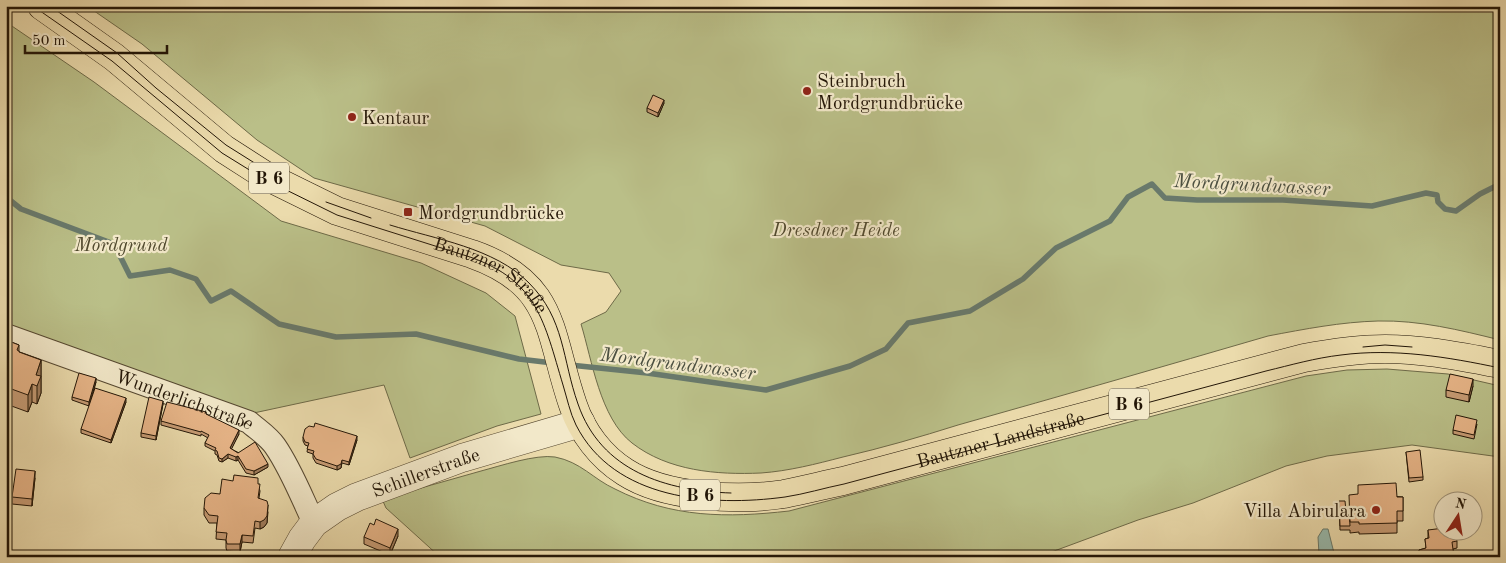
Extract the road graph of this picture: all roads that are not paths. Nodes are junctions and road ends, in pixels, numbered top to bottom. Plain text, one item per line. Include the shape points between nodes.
1 (42, 6) edge
2 (6, 335) edge
3 (1500, 364) edge
4 (577, 414) junction
5 (314, 523) junction
6 (292, 557) edge

1 - 4 main road, Bautzner Straße / B 6 via 114,56 224,149 266,176 337,211 492,261 511,272 536,298 550,322
2 - 5 street, Wunderlichstraße via 249,422 266,436 284,461
3 - 4 main road, Bautzner Landstraße / B 6 via 1454,355 1385,350 1304,358 844,481 784,494 748,497 677,491 627,474 605,457
4 - 5 street, Schillerstraße via 357,497
5 - 6 street, Schillerstraße

